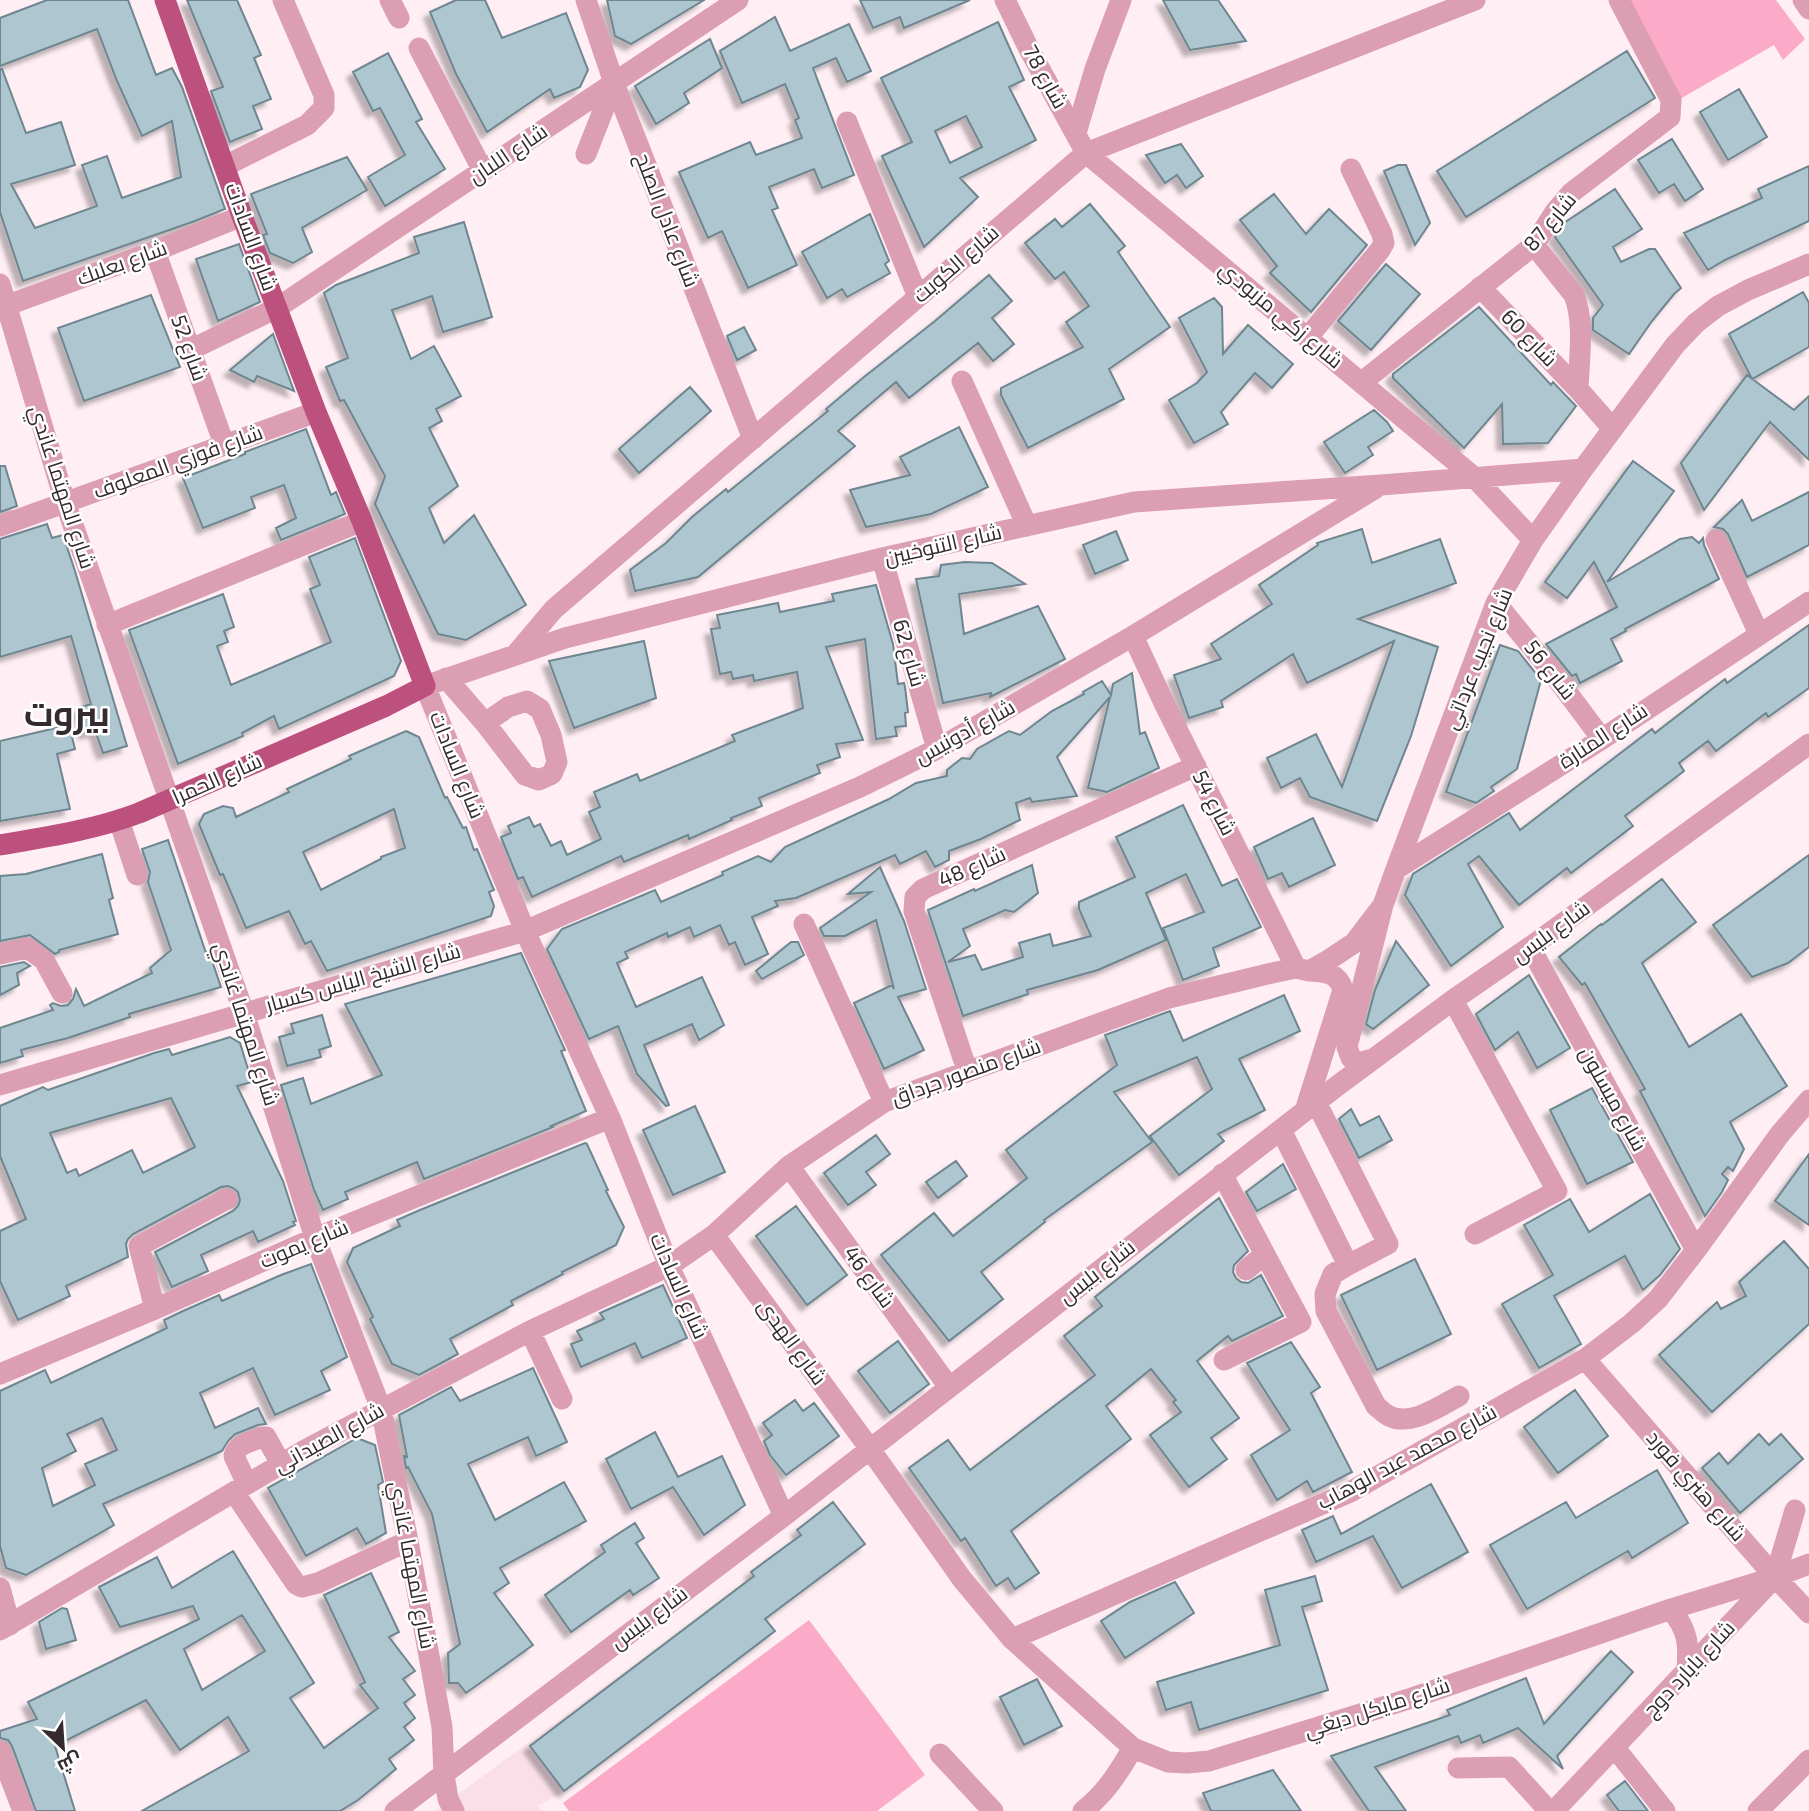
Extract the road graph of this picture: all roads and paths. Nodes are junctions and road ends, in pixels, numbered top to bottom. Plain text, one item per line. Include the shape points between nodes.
1 (165, 0) edge
2 (283, 0) edge
3 (586, 0) edge
4 (738, 0) edge
5 (1005, 0) edge
6 (1121, 0) edge
7 (1475, 0) edge
8 (1619, 0) edge
9 (1803, 0) edge
10 (1809, 9) edge
11 (419, 48) dead end
12 (614, 83) junction
13 (847, 122) dead end
14 (1076, 133) junction
15 (1086, 153) junction
16 (586, 154) dead end
17 (225, 166) junction
18 (1351, 169) dead end
19 (483, 171) junction
20 (242, 216) junction
21 (1534, 245) junction
22 (155, 251) junction
23 (1809, 264) edge
24 (0, 284) edge
25 (1480, 287) junction
26 (918, 296) junction
27 (3, 306) edge
28 (277, 308) junction
29 (1308, 337) junction
30 (190, 350) junction
31 (962, 381) dead end
32 (1362, 382) junction
33 (1578, 389) junction
34 (316, 412) junction
35 (1613, 429) junction
36 (753, 439) junction
37 (224, 444) junction
38 (1583, 469) junction
39 (1474, 477) junction
40 (1381, 485) junction
41 (65, 502) junction
42 (362, 521) junction
43 (0, 526) edge
44 (1027, 526) junction
45 (1533, 540) junction
46 (1716, 540) dead end
47 (882, 558) junction
48 (1809, 602) edge
49 (1496, 603) junction
50 (107, 625) junction
51 (1759, 634) junction
52 (1133, 636) junction
53 (515, 654) junction
54 (446, 678) junction
55 (425, 686) junction
56 (485, 723) dead end
57 (1602, 739) junction
58 (1809, 744) edge
59 (937, 749) junction
60 (1196, 766) junction
61 (170, 800) junction
62 (119, 820) junction
63 (0, 845) edge
64 (1396, 869) junction
65 (137, 875) dead end
66 (1383, 905) junction
67 (804, 924) dead end
68 (525, 931) junction
69 (1530, 947) junction
70 (0, 954) edge
71 (1303, 970) junction
72 (62, 993) dead end
73 (1453, 1000) junction
74 (244, 1013) junction
75 (1373, 1059) junction
76 (967, 1070) junction
77 (0, 1085) edge
78 (1809, 1100) edge
79 (884, 1102) junction
80 (1310, 1107) junction
81 (610, 1118) junction
82 (1280, 1130) junction
83 (789, 1166) junction
84 (1222, 1174) junction
85 (227, 1199) dead end
86 (1475, 1234) dead end
87 (714, 1235) junction
88 (315, 1238) junction
89 (1696, 1250) junction
90 (1265, 1254) junction
91 (1348, 1265) junction
92 (669, 1266) junction
93 (1246, 1270) dead end
94 (155, 1309) junction
95 (530, 1331) junction
96 (1585, 1359) junction
97 (1224, 1360) dead end
98 (0, 1374) edge
99 (949, 1387) junction
100 (1459, 1396) dead end
101 (562, 1399) dead end
102 (381, 1409) junction
103 (870, 1449) junction
104 (281, 1464) junction
105 (241, 1488) junction
106 (1795, 1510) dead end
107 (784, 1516) junction
108 (408, 1541) junction
109 (1809, 1564) edge
110 (1775, 1577) junction
111 (0, 1588) edge
112 (1671, 1609) junction
113 (1809, 1613) edge
114 (5, 1628) edge
115 (1012, 1639) junction
116 (1687, 1670) junction
117 (1133, 1748) junction
118 (1615, 1748) junction
119 (0, 1751) edge
120 (940, 1754) dead end
121 (1809, 1760) edge
122 (1458, 1768) dead end
123 (444, 1774) junction
124 (23, 1811) edge
125 (395, 1811) edge
126 (454, 1811) edge
127 (993, 1811) edge
128 (1083, 1811) edge
129 (1551, 1811) edge
130 (1665, 1811) edge
131 (1758, 1811) edge

1 - 17 main road, شارع السادات
2 - 17 street via 324,95 324,108 307,125
3 - 12 street, شارع عادل الصلح
4 - 12 street, شارع اللبان
5 - 14 street, شارع 78
6 - 14 street
7 - 15 street, شارع الكويت
8 - 21 street, شارع 87 via 1671,100 1670,117 1571,193
9 - 10 street
11 - 19 street
12 - 16 street
12 - 19 street, شارع اللبان
12 - 36 street, شارع عادل الصلح
13 - 26 street
14 - 15 street, شارع 78
15 - 26 street, شارع الكويت
15 - 29 street, شارع زكي مزبودي
17 - 20 main road, شارع السادات
18 - 29 street via 1384,243
19 - 28 street, شارع اللبان
20 - 22 street, شارع بعلبك
20 - 28 main road, شارع السادات
21 - 25 street, شارع 87
21 - 33 street, شارع 60 via 1578,305
22 - 27 street, شارع بعلبك
22 - 30 street, شارع 52
23 - 35 street, شارع نجيب عرداتي via 1748,290 1696,323
24 - 27 street, شارع المهتما غاندي
25 - 32 street, شارع 87
25 - 33 street, شارع 60
26 - 36 street, شارع الكويت
27 - 41 street, شارع المهتما غاندي
28 - 30 street, شارع اللبان
28 - 34 main road, شارع السادات
29 - 32 street, شارع زكي مزبودي
30 - 37 street, شارع 52
31 - 44 street
32 - 39 street, شارع زكي مزبودي
33 - 35 street, شارع 60
34 - 37 street, شارع فوزي المعلوف
34 - 42 main road, شارع السادات
35 - 38 street, شارع نجيب عرداتي
36 - 53 street, شارع الكويت via 554,609
37 - 41 street, شارع فوزي المعلوف
38 - 39 street
38 - 45 street, شارع نجيب عرداتي
39 - 40 street, شارع التنوخيين
39 - 45 street, شارع زكي مزبودي
40 - 44 street, شارع التنوخيين via 1134,502
40 - 52 street, شارع أدونيس
41 - 43 street, شارع فوزي المعلوف
41 - 50 street, شارع المهتما غاندي
42 - 50 street
42 - 55 main road, شارع السادات
44 - 47 street, شارع التنوخيين
45 - 49 street, شارع نجيب عرداتي
46 - 51 street
47 - 53 street, شارع التنوخيين
47 - 59 street, شارع 62
48 - 51 street, شارع المنارة
49 - 57 street, شارع 56
49 - 64 street, شارع نجيب عرداتي
50 - 61 street, شارع المهتما غاندي
51 - 57 street, شارع المنارة
52 - 59 street, شارع أدونيس
52 - 60 street, شارع 54
53 - 54 street, شارع التنوخيين
54 - 55 street, شارع التنوخيين
54 - 56 street
55 - 61 main road, شارع الحمرا
55 - 68 street, شارع السادات
57 - 64 street, شارع المنارة
58 - 69 street, شارع بليس
59 - 68 street, شارع أدونيس via 860,788
60 - 71 street, شارع 54
60 - 76 street, شارع 48 via 923,889 915,897 914,911
61 - 62 main road, شارع الحمرا
61 - 74 street, شارع المهتما غاندي
62 - 63 main road, شارع الحمرا
62 - 65 street
64 - 66 street, شارع نجيب عرداتي
66 - 71 street, شارع منصور جرداق via 1354,943
66 - 75 street, شارع نجيب عرداتي via 1347,1046 1350,1058 1358,1063
67 - 79 street
68 - 74 street, شارع الشيخ الياس كسبار
68 - 81 street, شارع السادات
69 - 73 street, شارع بليس
69 - 89 street, شارع ميسلون
70 - 72 street via 27,948 44,960
71 - 76 street, شارع منصور جرداق via 1170,998
71 - 80 street via 1335,975 1343,990
73 - 75 street, شارع بليس
73 - 86 street via 1557,1191
74 - 77 street, شارع الشيخ الياس كسبار
74 - 88 street, شارع المهتما غاندي
75 - 80 street, شارع بليس
76 - 79 street, شارع منصور جرداق
78 - 89 street, شارع محمد عبد الوهاب
79 - 83 street, شارع منصور جرداق
80 - 82 street, شارع بليس
80 - 91 street via 1388,1244
81 - 88 street, شارع يموت
81 - 92 street, شارع السادات
82 - 84 street, شارع بليس
82 - 91 street
83 - 87 street, شارع منصور جرداق
83 - 99 street, شارع 46
84 - 90 street
84 - 99 street, شارع بليس
85 - 94 street via 139,1246
87 - 92 street, شارع منصور جرداق
87 - 103 street, شارع الهدى
88 - 94 street, شارع يموت
88 - 102 street, شارع المهتما غاندي
89 - 96 street, شارع محمد عبد الوهاب via 1658,1299
90 - 93 street
90 - 97 street via 1301,1322
91 - 100 street via 1333,1274 1325,1294 1325,1311 1376,1406 1390,1417 1405,1419
92 - 95 street, شارع الصيداني
92 - 107 street, شارع السادات
94 - 98 street, شارع يموت
95 - 101 street
95 - 102 street, شارع الصيداني
96 - 110 street, شارع هنري فورد
96 - 115 street, شارع محمد عبد الوهاب via 1350,1492
99 - 103 street, شارع بليس
102 - 104 street, شارع الصيداني
102 - 108 street, شارع المهتما غاندي
103 - 107 street, شارع بليس
103 - 115 street via 962,1579
104 - 105 street, شارع الصيداني
104 - 105 street via 266,1437 238,1448 234,1456
105 - 108 street via 296,1584 302,1587 318,1584
105 - 114 street, شارع الصيداني
106 - 110 street, شارع بايارد دوج
107 - 123 street, شارع بليس
108 - 123 street, شارع المهتما غاندي via 442,1727
109 - 110 street, شارع مايكل دبغي
110 - 112 street, شارع مايكل دبغي
110 - 113 street, شارع هنري فورد
110 - 116 street, شارع بايارد دوج
111 - 114 street
112 - 116 street via 1686,1632
112 - 117 street, شارع مايكل دبغي via 1412,1698 1209,1761 1168,1762
115 - 117 street, شارع مايكل دبغي
116 - 118 street, شارع بايارد دوج
117 - 128 street via 1099,1798
118 - 129 street, شارع بايارد دوج
118 - 130 street
119 - 124 street
120 - 127 street
121 - 131 street
122 - 129 street via 1508,1768
123 - 125 street, شارع بليس
123 - 126 street, شارع المهتما غاندي

